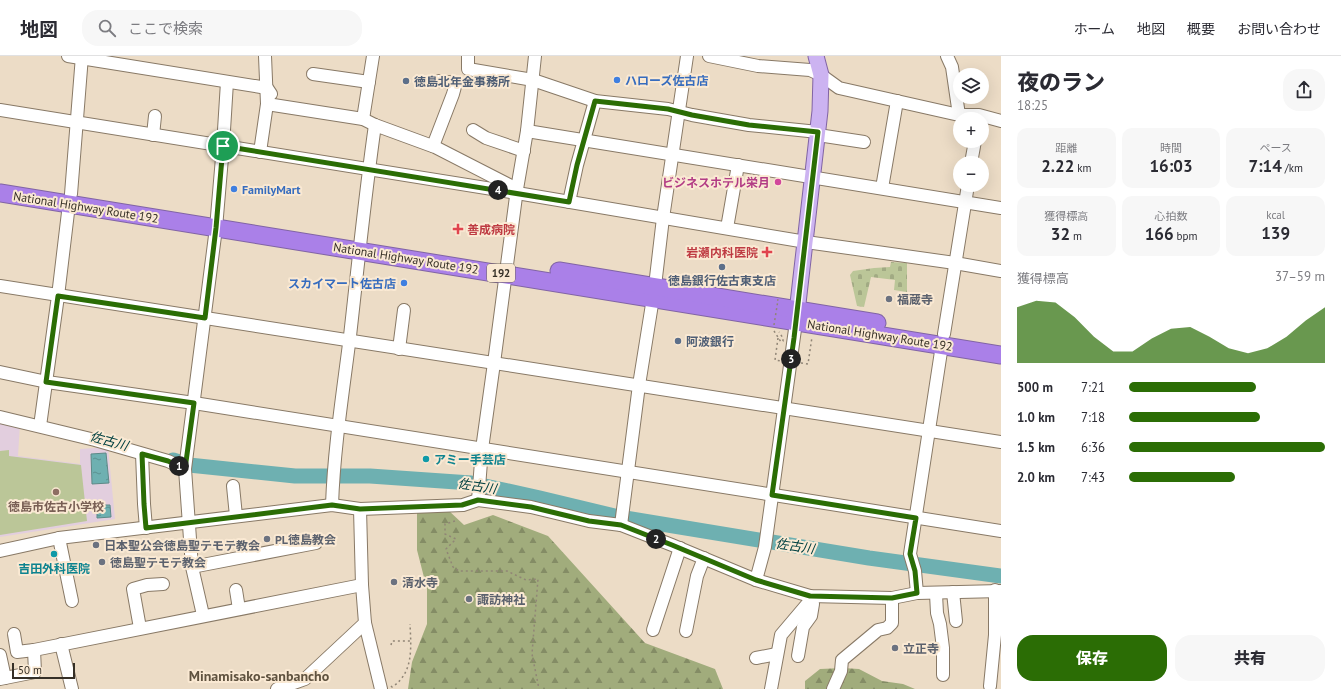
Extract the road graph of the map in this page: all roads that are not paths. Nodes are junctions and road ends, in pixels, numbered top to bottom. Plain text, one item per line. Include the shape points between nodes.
1 (68, 56) edge
2 (265, 56) edge
3 (373, 56) edge
4 (468, 56) edge
5 (535, 56) edge
6 (687, 56) edge
7 (709, 56) edge
8 (816, 56) edge
9 (947, 56) edge
10 (82, 57) edge
11 (313, 74) dead end
12 (821, 75) junction
13 (533, 80) junction
14 (439, 81) dead end
15 (227, 82) junction
16 (369, 82) junction
17 (267, 88) junction
18 (271, 101) junction
19 (595, 101) junction
20 (897, 101) junction
21 (0, 110) edge
22 (679, 112) junction
23 (959, 112) edge
24 (953, 114) edge
25 (155, 116) dead end
26 (363, 119) junction
27 (989, 119) edge
28 (1001, 121) edge
29 (76, 122) junction
30 (375, 125) junction
31 (473, 130) dead end
32 (527, 131) junction
33 (818, 134) junction
34 (153, 135) junction
35 (584, 140) junction
36 (864, 142) dead end
37 (223, 146) junction
38 (433, 146) junction
39 (524, 151) junction
40 (260, 152) junction
41 (673, 155) junction
42 (738, 165) junction
43 (368, 170) junction
44 (813, 178) junction
45 (0, 182) edge
46 (882, 188) junction
47 (517, 191) junction
48 (967, 192) edge
49 (0, 193) edge
50 (70, 199) junction
51 (569, 202) junction
52 (965, 202) junction
53 (1001, 208) edge
54 (663, 218) junction
55 (217, 223) junction
56 (727, 228) junction
57 (806, 242) junction
58 (360, 246) junction
59 (955, 263) junction
60 (507, 269) junction
61 (1001, 271) edge
62 (0, 286) edge
63 (654, 292) junction
64 (58, 296) junction
65 (404, 310) dead end
66 (796, 316) junction
67 (205, 318) junction
68 (943, 340) junction
69 (349, 341) junction
70 (1001, 344) edge
71 (399, 349) junction
72 (1001, 355) edge
73 (494, 363) junction
74 (0, 372) edge
75 (46, 382) junction
76 (639, 385) junction
77 (194, 403) junction
78 (784, 408) junction
79 (0, 418) edge
80 (40, 423) junction
81 (338, 426) junction
82 (928, 430) junction
83 (1001, 442) edge
84 (482, 449) junction
85 (142, 454) junction
86 (186, 465) junction
87 (627, 472) junction
88 (233, 486) dead end
89 (479, 490) junction
90 (772, 495) junction
91 (332, 505) junction
92 (360, 509) junction
93 (236, 516) junction
94 (622, 518) junction
95 (916, 518) junction
96 (188, 522) junction
97 (146, 528) junction
98 (1001, 531) edge
99 (60, 538) junction
100 (316, 543) dead end
101 (680, 548) junction
102 (0, 551) edge
103 (704, 558) junction
104 (192, 567) junction
105 (756, 580) junction
106 (158, 582) dead end
107 (362, 585) junction
108 (236, 590) dead end
109 (998, 591) edge
110 (953, 592) junction
111 (917, 593) junction
112 (936, 594) junction
113 (892, 598) junction
114 (810, 599) junction
115 (72, 601) dead end
116 (240, 609) junction
117 (203, 615) junction
118 (956, 621) dead end
119 (365, 623) junction
120 (140, 628) junction
121 (653, 630) dead end
122 (686, 631) dead end
123 (14, 634) dead end
124 (61, 644) junction
125 (34, 650) junction
126 (0, 654) edge
127 (778, 654) junction
128 (798, 656) dead end
129 (756, 658) dead end
130 (943, 675) dead end
131 (3, 678) edge
132 (380, 685) edge
133 (990, 686) dead end
134 (72, 689) edge
135 (277, 689) edge
136 (771, 689) edge
137 (833, 689) edge

1 - 10 street
2 - 17 street
3 - 16 street
4 - 13 street via 468,69
5 - 13 street
6 - 22 street
7 - 12 street via 758,66 810,70
8 - 12 main road
9 - 23 street via 952,67
10 - 15 street
10 - 29 street
11 - 16 street
12 - 20 street via 839,88
12 - 33 main road
13 - 19 street
13 - 32 street
14 - 38 street via 456,83
15 - 17 street
15 - 37 street
16 - 26 street
17 - 18 street
18 - 26 street
18 - 40 street
19 - 22 street
19 - 35 street
20 - 24 street
20 - 46 street
21 - 29 street
22 - 33 street
22 - 41 street
25 - 34 street
26 - 30 street
27 - 28 street
29 - 34 street
29 - 50 street
30 - 38 street
30 - 43 street
31 - 39 street
32 - 35 street
32 - 39 street
33 - 36 street
33 - 44 main road
34 - 37 street
35 - 41 street
35 - 51 street
37 - 40 street
37 - 55 street
38 - 47 street
39 - 47 street
40 - 43 street
41 - 42 street
41 - 54 street
42 - 44 street
42 - 56 street
43 - 47 street
43 - 58 street
44 - 46 street
44 - 57 main road
45 - 50 highway, National Highway Route 192 / 192
46 - 52 street
47 - 51 street
47 - 60 street
48 - 52 street
49 - 50 highway, National Highway Route 192 / 192
50 - 55 highway, National Highway Route 192 / 192
50 - 64 street
51 - 54 street
52 - 53 street
52 - 59 street
54 - 56 street
54 - 63 street
55 - 58 highway, National Highway Route 192 / 192
55 - 67 street
56 - 57 street
57 - 59 street
57 - 66 main road
58 - 60 highway, National Highway Route 192 / 192
58 - 69 street
59 - 61 street
59 - 68 street
60 - 63 highway, National Highway Route 192 / 192
60 - 73 street
62 - 64 street
63 - 66 highway, National Highway Route 192 / 192
63 - 76 street
64 - 67 street
64 - 75 street
65 - 71 street
66 - 68 highway, National Highway Route 192 / 192
66 - 78 street
67 - 69 street
67 - 77 street
68 - 70 highway, National Highway Route 192 / 192
68 - 72 highway, National Highway Route 192 / 192
68 - 82 street
69 - 71 street
69 - 81 street
71 - 73 street
73 - 76 street
73 - 84 street
74 - 75 street
75 - 77 street
75 - 80 street
76 - 78 street
76 - 87 street
77 - 81 street
77 - 86 street
78 - 82 street
78 - 90 street
79 - 80 street
80 - 85 street
81 - 84 street
81 - 91 street
82 - 83 street
82 - 95 street
84 - 87 street
84 - 89 street
85 - 86 street
85 - 97 street
86 - 96 street
87 - 90 street
87 - 94 street
88 - 93 street
89 - 92 street via 462,505
89 - 94 street via 531,507 589,521
90 - 95 street
90 - 105 street via 766,542
91 - 92 street
91 - 93 street
92 - 107 street
93 - 96 street
94 - 101 street
95 - 98 street
95 - 111 street via 910,554
96 - 97 street
96 - 104 street
97 - 99 street
99 - 102 street
99 - 115 street
100 - 104 street
101 - 103 street
101 - 121 street
103 - 105 street
103 - 122 street via 697,576
104 - 117 street
105 - 114 street
106 - 120 street via 133,589
107 - 116 street
107 - 119 street
108 - 116 street
109 - 110 street
109 - 133 street
110 - 112 street
110 - 118 street
111 - 112 street
111 - 113 street
112 - 130 street via 943,648
113 - 114 street
113 - 137 street via 892,623 887,628 878,630 842,660 841,671
114 - 127 street via 781,635
114 - 128 street via 813,604 811,616 803,627
116 - 117 street
117 - 120 street
119 - 132 street
119 - 135 street via 305,679
120 - 124 street
123 - 125 street via 17,652
124 - 125 street
124 - 134 street
125 - 131 street via 36,672
126 - 131 street
127 - 129 street
127 - 136 street

